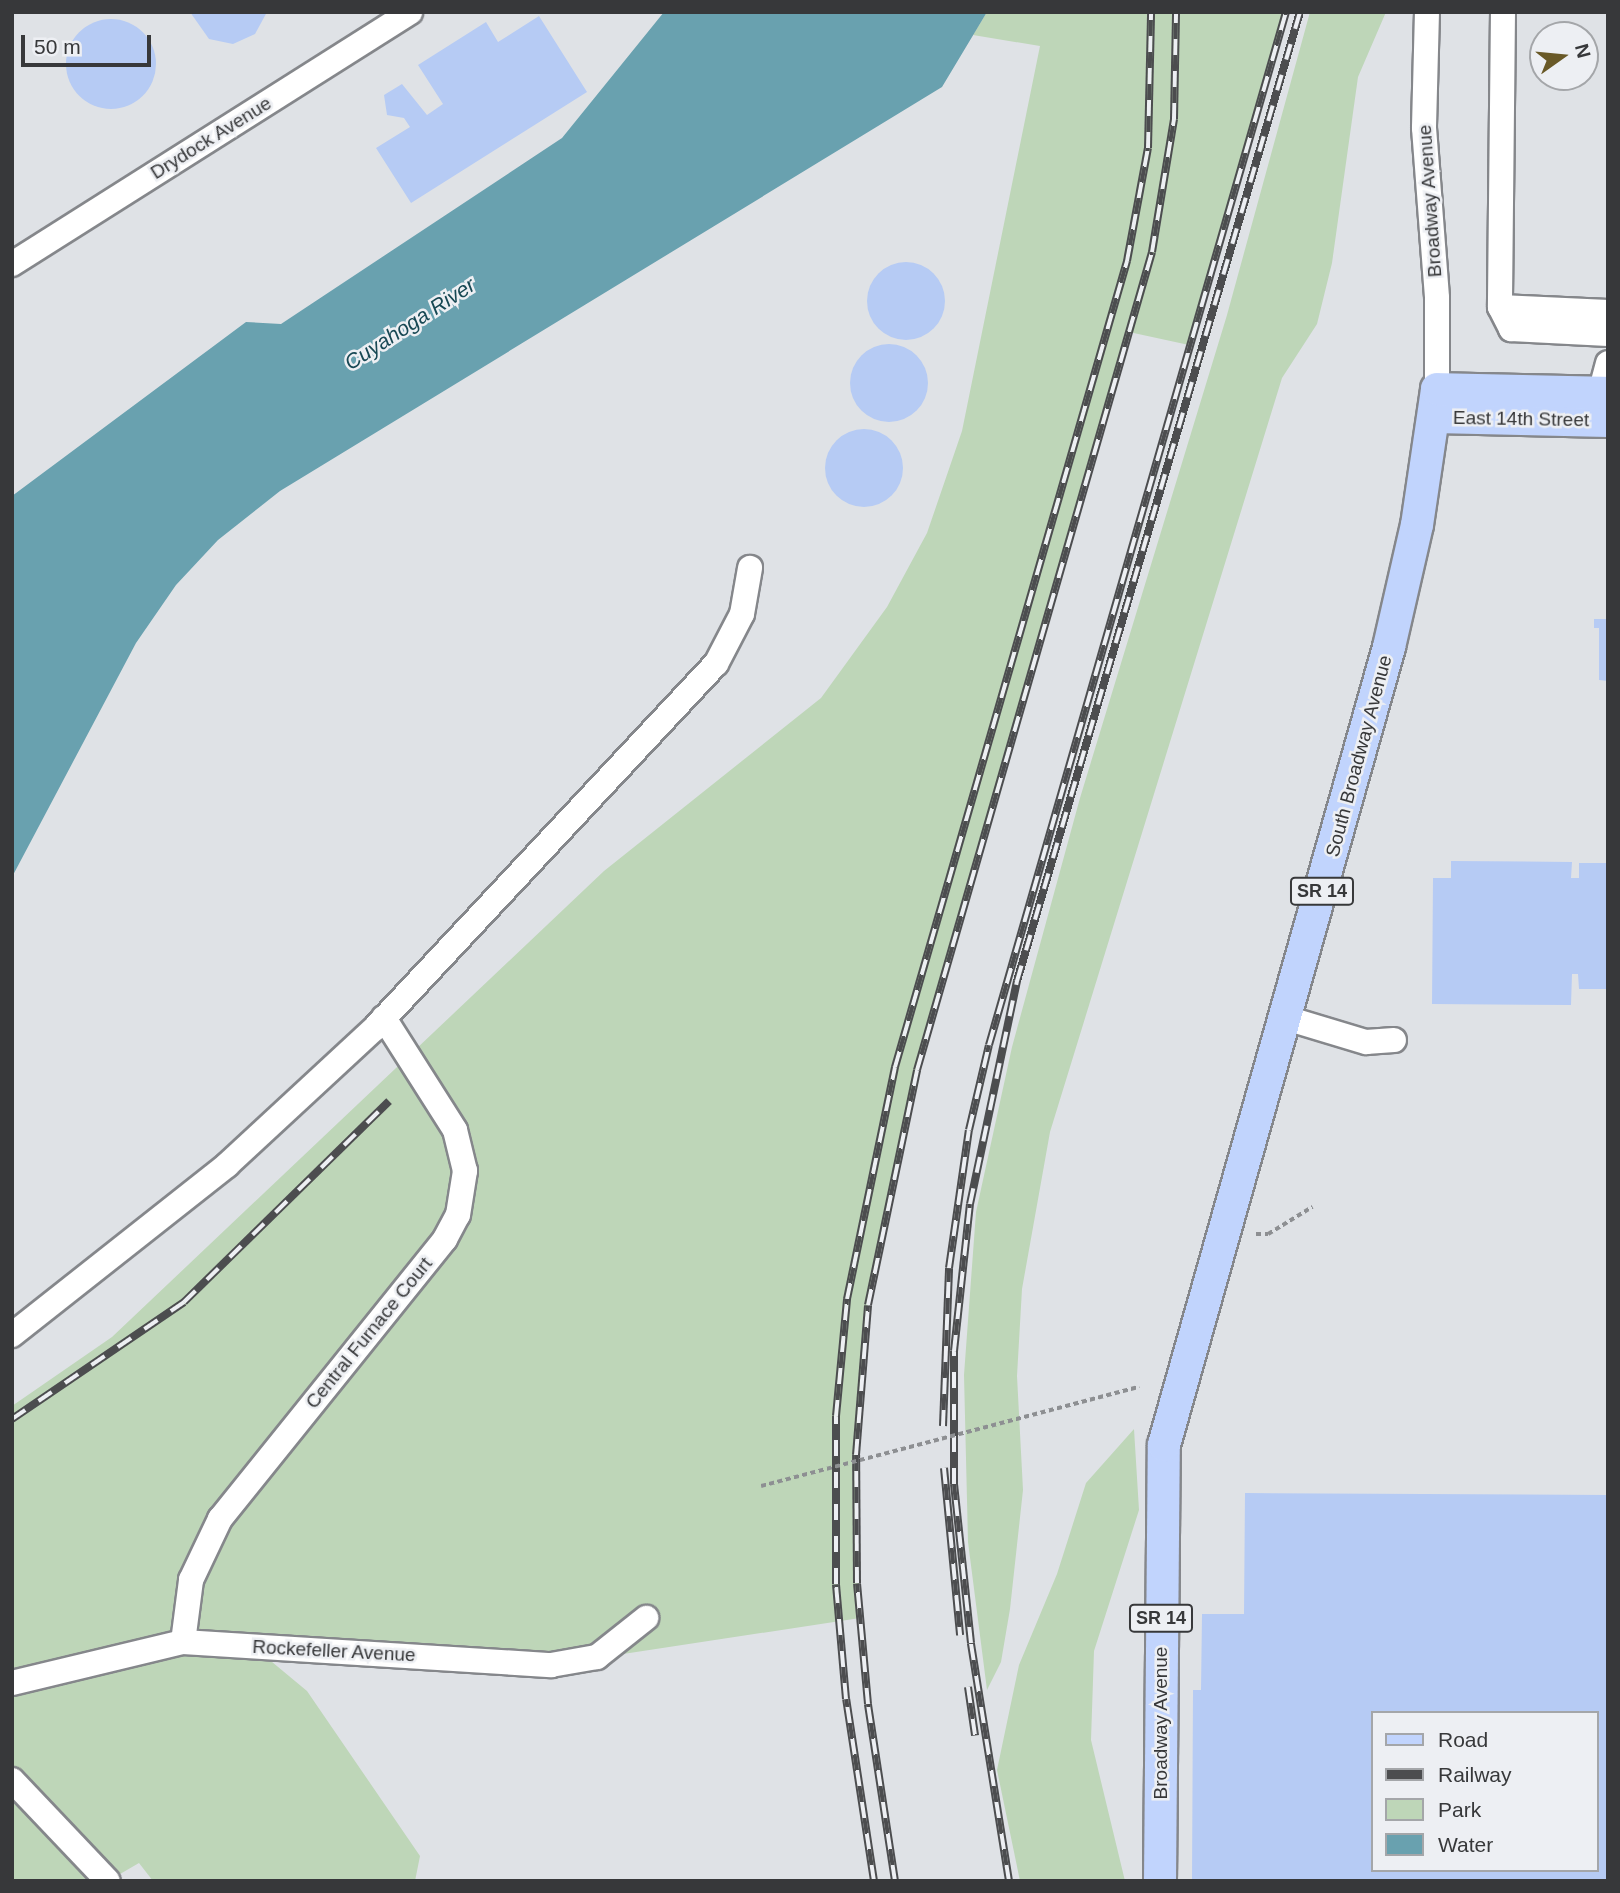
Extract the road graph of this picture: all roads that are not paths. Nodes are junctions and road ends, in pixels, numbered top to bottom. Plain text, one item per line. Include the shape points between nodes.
1 (410, 12) edge
2 (1427, 12) edge
3 (1503, 12) edge
4 (12, 264) edge
5 (1500, 307) junction
6 (1608, 312) edge
7 (1608, 334) edge
8 (1606, 393) edge
9 (1436, 403) junction
10 (750, 568) dead end
11 (384, 1018) junction
12 (1286, 1018) junction
13 (1362, 1038) dead end
14 (12, 1335) edge
15 (1186, 1359) joint
16 (646, 1618) dead end
17 (183, 1642) junction
18 (12, 1683) edge
19 (12, 1780) edge
20 (108, 1881) edge
21 (1160, 1881) edge

1 - 4 street, Drydock Avenue
2 - 9 street, Broadway Avenue via 1424,128 1437,298
3 - 5 street
5 - 6 street
5 - 7 street via 1511,329
8 - 9 main road, East 14th Street
9 - 12 main road, South Broadway Avenue / SR 14 via 1389,647
10 - 11 street via 742,614 716,664
11 - 14 street via 226,1165
11 - 17 street, Central Furnace Court via 455,1130 464,1171 457,1215 445,1239 220,1518 191,1580
12 - 13 street
12 - 15 main road, South Broadway Avenue / SR 14
15 - 21 main road, Broadway Avenue / SR 14 via 1170,1415 1162,1476
16 - 17 street, Rockefeller Avenue via 597,1657 551,1665
17 - 18 street, Rockefeller Avenue
19 - 20 street

